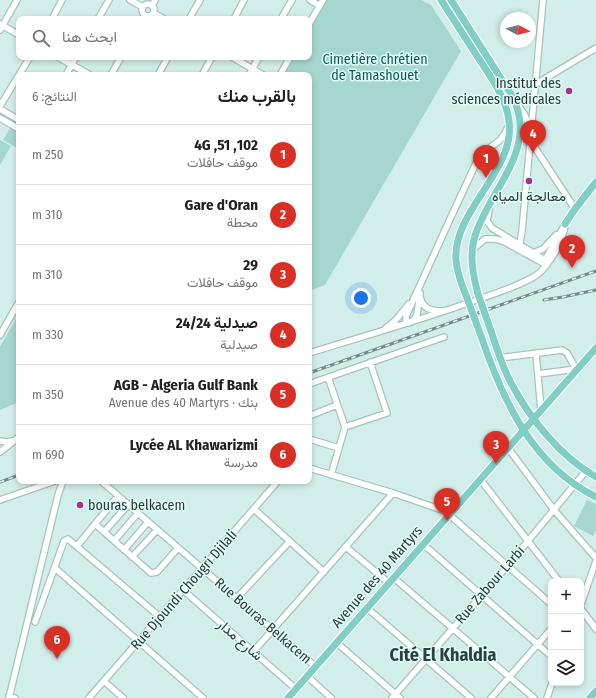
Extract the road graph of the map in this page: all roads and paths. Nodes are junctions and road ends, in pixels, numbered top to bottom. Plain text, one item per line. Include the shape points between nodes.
1 (17, 0) edge
2 (62, 0) edge
3 (109, 0) edge
4 (130, 0) edge
5 (200, 0) edge
6 (244, 0) edge
7 (292, 0) edge
8 (310, 0) edge
9 (323, 0) edge
10 (441, 0) edge
11 (451, 0) edge
12 (542, 0) edge
13 (153, 3) edge
14 (320, 6) junction
15 (143, 7) junction
16 (153, 13) junction
17 (54, 16) edge
18 (100, 16) edge
19 (144, 16) edge
20 (147, 16) edge
21 (158, 16) edge
22 (192, 16) edge
23 (236, 16) edge
24 (283, 16) edge
25 (312, 19) edge
26 (1, 26) edge
27 (16, 34) edge
28 (596, 48) edge
29 (28, 60) edge
30 (64, 60) edge
31 (74, 60) edge
32 (119, 60) edge
33 (166, 60) edge
34 (210, 60) edge
35 (237, 60) edge
36 (257, 60) edge
37 (288, 60) edge
38 (72, 64) junction
39 (252, 69) junction
40 (21, 72) edge
41 (68, 72) edge
42 (85, 72) edge
43 (113, 72) edge
44 (160, 72) edge
45 (204, 72) edge
46 (250, 72) edge
47 (258, 72) edge
48 (282, 72) edge
49 (537, 73) junction
50 (549, 75) junction
51 (16, 81) edge
52 (536, 84) junction
53 (515, 101) junction
54 (533, 102) junction
55 (0, 108) edge
56 (0, 118) edge
57 (16, 118) edge
58 (509, 120) junction
59 (16, 127) edge
60 (531, 130) junction
61 (530, 140) junction
62 (475, 167) junction
63 (492, 175) junction
64 (596, 182) edge
65 (490, 204) junction
66 (575, 209) junction
67 (565, 224) junction
68 (558, 234) junction
69 (522, 248) junction
70 (472, 250) junction
71 (533, 253) junction
72 (545, 263) junction
73 (421, 285) junction
74 (420, 293) junction
75 (16, 307) edge
76 (449, 310) junction
77 (409, 323) junction
78 (380, 331) junction
79 (0, 335) edge
80 (444, 337) dead end
81 (596, 348) edge
82 (312, 352) edge
83 (536, 354) junction
84 (499, 358) junction
85 (370, 362) junction
86 (576, 369) junction
87 (538, 374) junction
88 (328, 377) junction
89 (312, 383) edge
90 (337, 405) junction
91 (541, 410) junction
92 (312, 415) edge
93 (534, 418) junction
94 (345, 427) junction
95 (523, 431) junction
96 (16, 439) edge
97 (16, 440) edge
98 (312, 440) edge
99 (0, 441) edge
100 (339, 448) junction
101 (508, 448) junction
102 (0, 452) edge
103 (312, 469) edge
104 (586, 471) junction
105 (332, 475) junction
106 (596, 477) edge
107 (480, 479) junction
108 (46, 484) edge
109 (62, 484) edge
110 (105, 484) edge
111 (275, 484) edge
112 (575, 485) junction
113 (393, 493) junction
114 (118, 496) junction
115 (596, 497) edge
116 (0, 500) edge
117 (128, 505) junction
118 (254, 509) junction
119 (554, 510) junction
120 (138, 513) junction
121 (449, 514) junction
122 (148, 522) junction
123 (95, 524) junction
124 (157, 530) junction
125 (104, 532) junction
126 (528, 540) junction
127 (114, 541) junction
128 (289, 542) junction
129 (423, 544) junction
130 (77, 546) junction
131 (346, 547) junction
132 (178, 548) junction
133 (124, 550) junction
134 (132, 558) junction
135 (596, 558) edge
136 (596, 561) edge
137 (508, 565) junction
138 (55, 568) junction
139 (202, 569) junction
140 (324, 572) junction
141 (557, 578) edge
142 (392, 580) junction
143 (183, 590) junction
144 (482, 595) junction
145 (584, 595) edge
146 (236, 599) junction
147 (548, 601) edge
148 (367, 608) junction
149 (584, 613) edge
150 (160, 617) junction
151 (35, 622) dead end
152 (453, 628) junction
153 (596, 629) edge
154 (273, 630) junction
155 (548, 632) edge
156 (139, 642) junction
157 (337, 643) junction
158 (538, 644) junction
159 (253, 652) junction
160 (548, 653) edge
161 (426, 659) junction
162 (316, 667) junction
163 (307, 676) junction
164 (509, 678) junction
165 (104, 680) junction
166 (551, 686) edge
167 (296, 689) junction
168 (596, 691) edge
169 (9, 697) edge
170 (396, 697) edge
171 (15, 698) edge
172 (89, 698) edge
173 (123, 698) edge
174 (203, 698) edge
175 (288, 698) edge
176 (331, 698) edge
177 (472, 698) edge
178 (491, 698) edge
179 (534, 698) edge
180 (547, 698) edge
181 (590, 698) edge

1 - 26 street
2 - 17 street
3 - 18 street
4 - 15 street
5 - 22 street
6 - 23 street
7 - 24 street
8 - 14 street
9 - 14 street
10 - 58 main road via 496,86
11 - 53 main road
12 - 49 street
13 - 15 street
13 - 16 street
14 - 25 street
15 - 19 street
16 - 20 street
16 - 21 street
26 - 27 street
28 - 50 street
29 - 40 street
30 - 38 street
31 - 38 street
32 - 43 street
33 - 44 street
34 - 45 street
35 - 39 street
36 - 39 street
37 - 48 street
38 - 41 street
38 - 42 street
39 - 46 street
39 - 47 street
49 - 50 street
49 - 52 street
50 - 52 street
51 - 55 street
52 - 54 street
53 - 54 street via 525,107
53 - 60 street
53 - 65 main road via 520,120 519,143 514,160
54 - 60 street
55 - 57 street
56 - 59 street
58 - 62 street via 503,136 481,156
58 - 63 main road via 508,144
60 - 61 street
61 - 66 street
61 - 69 street
62 - 63 street via 482,161 489,163 493,168
62 - 73 street
63 - 95 main road, bridge via 466,220 458,241 457,270 495,377
64 - 66 main road
65 - 69 street via 487,217 489,224
65 - 70 main road via 475,236
66 - 67 main road
67 - 68 street
67 - 72 street via 564,232
68 - 71 street
68 - 72 street
69 - 70 street via 488,238
69 - 71 street
69 - 72 street
70 - 84 main road, bridge via 473,274
71 - 72 street
72 - 76 street via 530,278
73 - 74 street
73 - 77 street via 406,316
73 - 78 street via 400,315
74 - 76 street via 426,308
74 - 77 street via 417,315
75 - 79 street
76 - 77 street
77 - 78 street
78 - 82 street
80 - 85 street
81 - 86 main road, Avenue des 40 Martyrs
83 - 84 street
83 - 86 street via 562,350 567,353
83 - 87 street
84 - 93 main road via 511,383
85 - 88 street
85 - 94 street via 387,413
86 - 87 street
86 - 91 main road, Avenue des 40 Martyrs
87 - 91 street
88 - 89 street
88 - 90 street
90 - 92 street
90 - 94 street
91 - 93 main road, Avenue des 40 Martyrs
93 - 95 main road, Avenue des 40 Martyrs
93 - 104 main road via 547,435
94 - 100 street
95 - 101 main road, Avenue des 40 Martyrs
95 - 112 main road via 546,458
96 - 99 street
97 - 102 street
98 - 100 street
100 - 105 street
101 - 107 main road, Avenue des 40 Martyrs
101 - 119 street
103 - 105 street
104 - 106 main road
104 - 112 street, Rue Zabour Larbi
105 - 113 street
107 - 121 main road, Avenue des 40 Martyrs
107 - 126 street
108 - 116 street
109 - 169 street
110 - 114 street, Rue Bouras Belkacem
111 - 118 street, Rue Djoundi Chougri Djilali
112 - 115 main road
112 - 119 street, Rue Zabour Larbi
113 - 121 street
113 - 131 street
114 - 117 street, Rue Bouras Belkacem
114 - 123 street
117 - 120 street, Rue Bouras Belkacem
117 - 125 street
118 - 128 street
118 - 139 street, Rue Djoundi Chougri Djilali
119 - 126 street, Rue Zabour Larbi
119 - 135 street
120 - 122 street, Rue Bouras Belkacem
120 - 127 street
121 - 129 main road, Avenue des 40 Martyrs
121 - 137 street
122 - 124 street, Rue Bouras Belkacem
122 - 133 street
123 - 125 street
123 - 130 street
124 - 132 street, Rue Bouras Belkacem
124 - 134 street
125 - 127 street
126 - 137 street, Rue Zabour Larbi
126 - 141 street
127 - 133 street
128 - 140 street
128 - 146 street
129 - 142 main road, Avenue des 40 Martyrs
129 - 144 street
130 - 138 street via 68,539 64,541
130 - 150 street
131 - 140 street
131 - 142 street
132 - 134 street via 157,572 153,573
132 - 139 street, Rue Bouras Belkacem
133 - 134 street
136 - 145 street
137 - 144 street, Rue Zabour Larbi
137 - 147 street
138 - 151 street
138 - 156 street
139 - 143 street, Rue Djoundi Chougri Djilali
139 - 146 street, Rue Bouras Belkacem
140 - 154 street
142 - 148 main road, Avenue des 40 Martyrs
142 - 152 street
143 - 150 street, Rue Djoundi Chougri Djilali
143 - 159 street, شارع مدار
144 - 152 street, Rue Zabour Larbi
144 - 158 street
146 - 154 street, Rue Bouras Belkacem
148 - 157 main road, Avenue des 40 Martyrs
148 - 161 street
149 - 153 street
150 - 156 street, Rue Djoundi Chougri Djilali
152 - 161 street, Rue Zabour Larbi
152 - 164 street
154 - 159 street
154 - 162 street, Rue Bouras Belkacem
155 - 158 street
156 - 165 street, Rue Djoundi Chougri Djilali
156 - 174 street
157 - 162 main road, Avenue des 40 Martyrs
157 - 170 street
158 - 160 street
158 - 164 street
159 - 167 street, شارع مدار
161 - 170 street, Rue Zabour Larbi
161 - 177 street
162 - 163 main road, Avenue des 40 Martyrs
163 - 167 main road, Avenue des 40 Martyrs
163 - 176 street
164 - 178 street
164 - 179 street
165 - 172 street, Rue Djoundi Chougri Djilali
165 - 173 street
166 - 180 street
167 - 175 main road, Avenue des 40 Martyrs
168 - 181 main road
169 - 171 street

